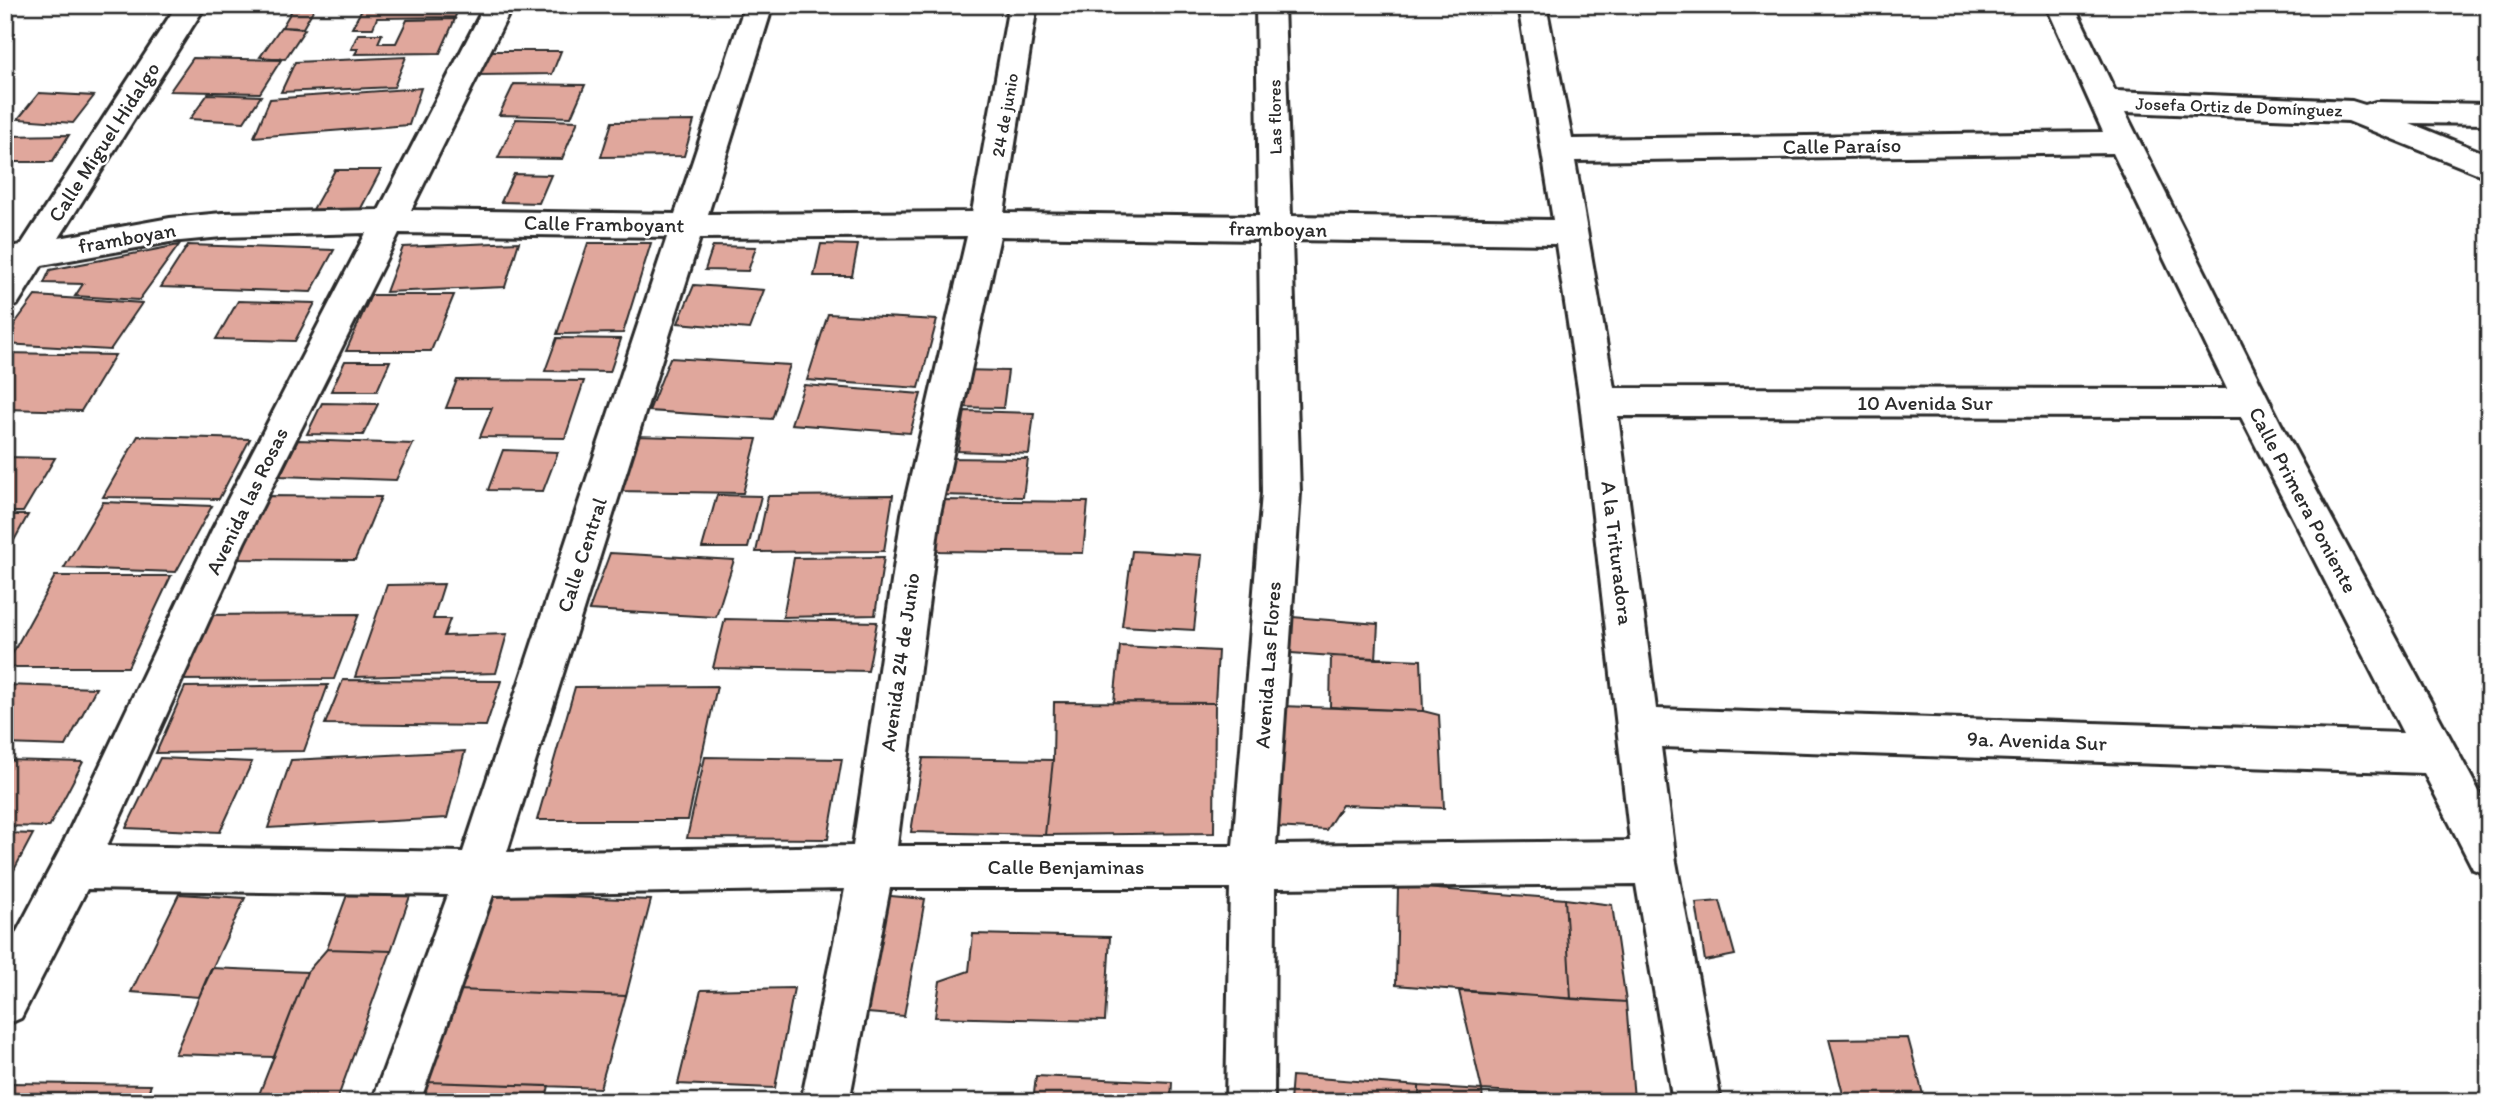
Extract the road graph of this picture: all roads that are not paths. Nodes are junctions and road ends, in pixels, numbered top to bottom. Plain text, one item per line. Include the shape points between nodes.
1 (192, 5) edge
2 (499, 5) edge
3 (759, 5) edge
4 (1023, 5) edge
5 (1270, 5) edge
6 (1532, 5) edge
7 (2060, 5) edge
8 (2103, 101) junction
9 (2352, 111) junction
10 (2489, 114) edge
11 (2125, 142) junction
12 (1559, 150) junction
13 (2489, 167) edge
14 (388, 221) junction
15 (986, 224) junction
16 (222, 225) joint
17 (688, 226) junction
18 (1277, 229) junction
19 (1571, 232) junction
20 (19, 257) edge
21 (5, 296) edge
22 (1598, 402) junction
23 (2253, 404) junction
24 (1639, 727) junction
25 (2435, 754) junction
26 (2489, 854) edge
27 (1654, 862) junction
28 (75, 867) junction
29 (872, 867) junction
30 (1253, 867) junction
31 (478, 874) junction
32 (5, 1002) edge
33 (396, 1102) edge
34 (825, 1102) edge
35 (1250, 1102) edge
36 (1697, 1102) edge

1 - 20 street, Calle Miguel Hidalgo
2 - 14 street, Avenida las Rosas
3 - 17 street, Calle Central
4 - 15 street, 24 de junio
5 - 18 street, Las flores
6 - 12 street, A la Trituradora
7 - 8 street, Calle Primera Poniente
8 - 9 street, Josefa Ortiz de Domínguez
8 - 11 street, Calle Primera Poniente
9 - 10 street
9 - 13 street, Josefa Ortiz de Domínguez
11 - 12 street, Calle Paraíso
11 - 23 street, Calle Primera Poniente
12 - 19 street, A la Trituradora
14 - 16 street, Calle Framboyant
14 - 17 street, Calle Framboyant
14 - 28 street, Avenida las Rosas via 226,541
15 - 17 street, Calle Framboyant
15 - 18 street, framboyan
15 - 29 street, Avenida 24 de Junio via 920,514
16 - 20 street, framboyan
17 - 31 street, Calle Central
18 - 19 street, framboyan
18 - 30 street, Avenida Las Flores via 1282,493
19 - 22 street, A la Trituradora
20 - 21 street, Calle Miguel Hidalgo
22 - 23 street, 10 Avenida Sur
22 - 24 street, A la Trituradora
23 - 25 street, Calle Primera Poniente
24 - 25 street, 9a. Avenida Sur
24 - 27 street, A la Trituradora
25 - 26 street, Calle Primera Poniente
27 - 30 street, Calle Benjaminas
27 - 36 street, A la Trituradora
28 - 31 street, Calle Benjaminas
28 - 32 street, Avenida las Rosas
29 - 30 street, Calle Benjaminas
29 - 31 street, Calle Benjaminas
29 - 34 street, Avenida 24 de Junio
30 - 35 street, Avenida Las Flores
31 - 33 street, Calle Central

